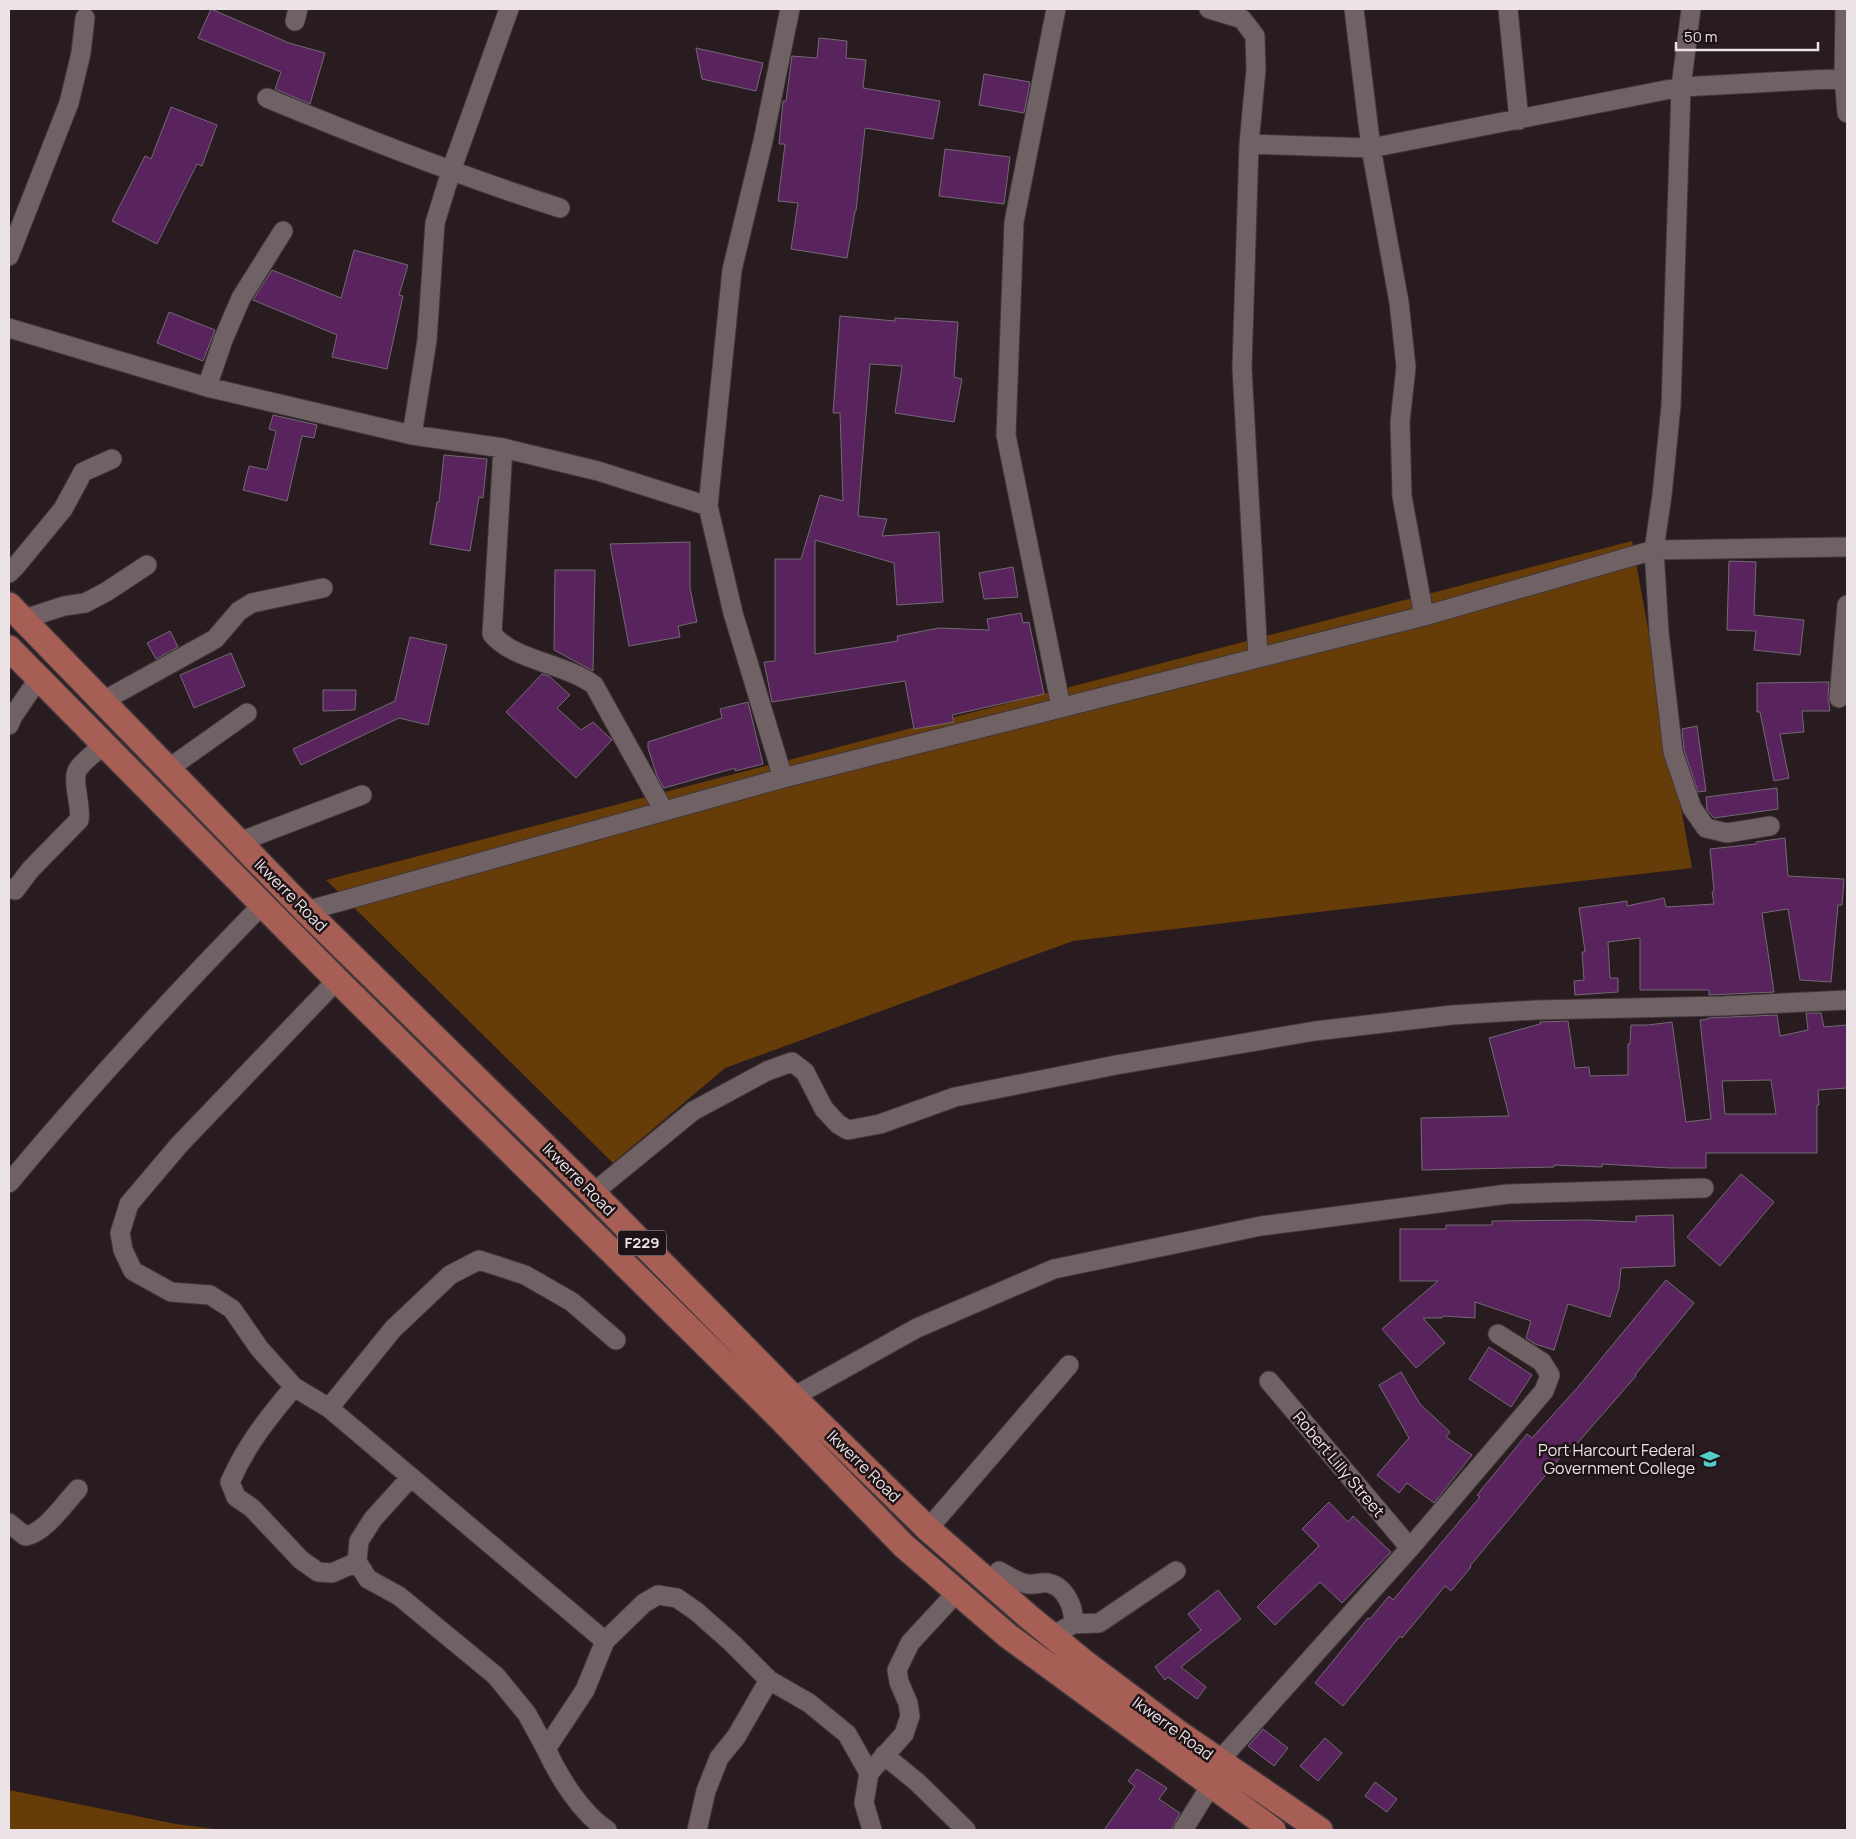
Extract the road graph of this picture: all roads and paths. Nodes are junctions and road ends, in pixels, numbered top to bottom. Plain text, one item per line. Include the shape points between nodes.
1 (509, 9) edge
2 (790, 9) edge
3 (1056, 9) edge
4 (1209, 9) edge
5 (1354, 9) edge
6 (1508, 9) edge
7 (1691, 9) edge
8 (1845, 9) edge
9 (85, 18) dead end
10 (1845, 78) edge
11 (1681, 87) junction
12 (267, 98) dead end
13 (1847, 113) edge
14 (1519, 120) junction
15 (1249, 144) junction
16 (1371, 148) junction
17 (451, 171) junction
18 (560, 208) dead end
19 (283, 231) dead end
20 (9, 256) edge
21 (9, 328) edge
22 (207, 387) junction
23 (412, 435) junction
24 (503, 448) junction
25 (112, 459) dead end
26 (708, 506) junction
27 (1847, 547) edge
28 (1654, 550) junction
29 (147, 566) dead end
30 (9, 574) edge
31 (323, 588) dead end
32 (1847, 605) edge
33 (16, 612) edge
34 (1424, 616) junction
35 (9, 648) edge
36 (1258, 657) junction
37 (39, 678) junction
38 (1839, 698) dead end
39 (103, 701) junction
40 (1061, 707) junction
41 (247, 713) dead end
42 (9, 725) edge
43 (104, 744) junction
44 (168, 769) junction
45 (783, 778) junction
46 (362, 795) dead end
47 (664, 811) junction
48 (1770, 826) dead end
49 (239, 842) junction
50 (9, 888) edge
51 (263, 904) junction
52 (306, 911) junction
53 (337, 980) junction
54 (1847, 1000) edge
55 (9, 1183) edge
56 (1704, 1188) dead end
57 (594, 1193) junction
58 (1498, 1334) dead end
59 (616, 1340) dead end
60 (1069, 1365) dead end
61 (1269, 1381) dead end
62 (294, 1387) junction
63 (793, 1397) junction
64 (329, 1408) junction
65 (411, 1477) junction
66 (78, 1489) dead end
67 (9, 1523) edge
68 (928, 1529) junction
69 (1410, 1548) junction
70 (358, 1562) junction
71 (999, 1571) dead end
72 (1176, 1571) dead end
73 (956, 1592) junction
74 (1074, 1624) junction
75 (1052, 1636) junction
76 (605, 1641) junction
77 (769, 1680) junction
78 (546, 1749) junction
79 (884, 1755) junction
80 (1220, 1761) junction
81 (869, 1773) junction
82 (1211, 1785) junction
83 (607, 1830) edge
84 (697, 1830) edge
85 (872, 1830) edge
86 (966, 1830) edge
87 (1183, 1830) edge
88 (1273, 1830) edge
89 (1320, 1830) edge

1 - 17 street
2 - 26 street via 732,270
3 - 40 street via 1014,222 1006,435
4 - 15 street via 1242,19 1255,36 1256,69
5 - 16 street
6 - 14 street
7 - 11 street
8 - 10 street
9 - 20 street via 81,53 69,103
10 - 11 street
10 - 13 street
11 - 14 street
11 - 28 street via 1671,406
12 - 17 street
14 - 16 street
15 - 16 street
15 - 36 street via 1242,368
16 - 34 street via 1401,320 1406,367 1400,422 1402,496
17 - 18 street
17 - 23 street via 435,224 427,340
19 - 22 street via 241,298
21 - 22 street
22 - 23 street
23 - 24 street
24 - 26 street via 598,471
24 - 47 street via 492,634 512,650 582,677 594,685
25 - 30 street via 83,472 63,509
26 - 45 street via 733,613
27 - 28 street
28 - 34 street
28 - 48 street via 1659,632 1673,752 1692,808 1706,828 1727,833
29 - 33 street via 85,604
31 - 39 street via 252,603 239,611 215,639
32 - 38 street
33 - 39 main road, Ikwerre Road / F229
34 - 36 street
35 - 37 main road, Ikwerre Road / F229
36 - 40 street
37 - 42 street
37 - 43 main road, Ikwerre Road / F229
39 - 44 main road, Ikwerre Road / F229
40 - 45 street
41 - 44 street
43 - 50 street via 75,776 81,810 79,820 15,890
43 - 51 main road, Ikwerre Road / F229
44 - 49 main road, Ikwerre Road / F229
45 - 47 street
46 - 49 street
47 - 52 street
49 - 52 main road, Ikwerre Road / F229
51 - 53 main road, Ikwerre Road / F229
51 - 55 street via 166,1004
52 - 57 main road, Ikwerre Road / F229
53 - 62 street via 179,1145 129,1204 120,1233 123,1250 133,1271 171,1292 210,1295 232,1309 259,1348
53 - 73 main road, Ikwerre Road / F229 via 780,1418 904,1546
54 - 57 street via 1536,1010 1452,1015 1315,1031 955,1096 880,1124 848,1130 824,1109 805,1072 792,1062 767,1071 692,1111
56 - 63 street via 1508,1194 1261,1226 1054,1270 917,1328
57 - 63 main road, Ikwerre Road / F229
58 - 69 street via 1542,1362 1550,1375 1544,1391
59 - 64 street via 572,1302 525,1275 479,1260 450,1274 393,1330
60 - 68 street
61 - 69 street, Robert Lilly Street
62 - 64 street
62 - 70 street via 265,1420 230,1482 236,1497 252,1508 301,1560 318,1572 332,1573
63 - 68 main road, Ikwerre Road / F229
64 - 65 street
65 - 70 street via 372,1519 359,1541
65 - 76 street
66 - 67 street via 34,1534 25,1536
68 - 75 main road, Ikwerre Road / F229
69 - 80 street
70 - 78 street via 368,1579 399,1596 496,1676 527,1714
71 - 74 street via 1026,1584 1045,1582 1057,1587 1070,1603
72 - 74 street via 1099,1623
73 - 79 street via 910,1643 897,1670 910,1716 904,1734
73 - 82 main road, Ikwerre Road / F229 via 1008,1636
74 - 75 street
75 - 80 main road, Ikwerre Road / F229
76 - 77 street via 644,1603 658,1595 676,1598 697,1612
76 - 78 street via 585,1690
77 - 81 street via 809,1704 847,1734
77 - 84 street via 736,1737 719,1758 706,1791
78 - 83 street via 556,1771 596,1823
79 - 81 street
79 - 86 street
80 - 89 main road, Ikwerre Road / F229
81 - 85 street via 864,1804
82 - 87 street
82 - 88 main road, Ikwerre Road / F229

